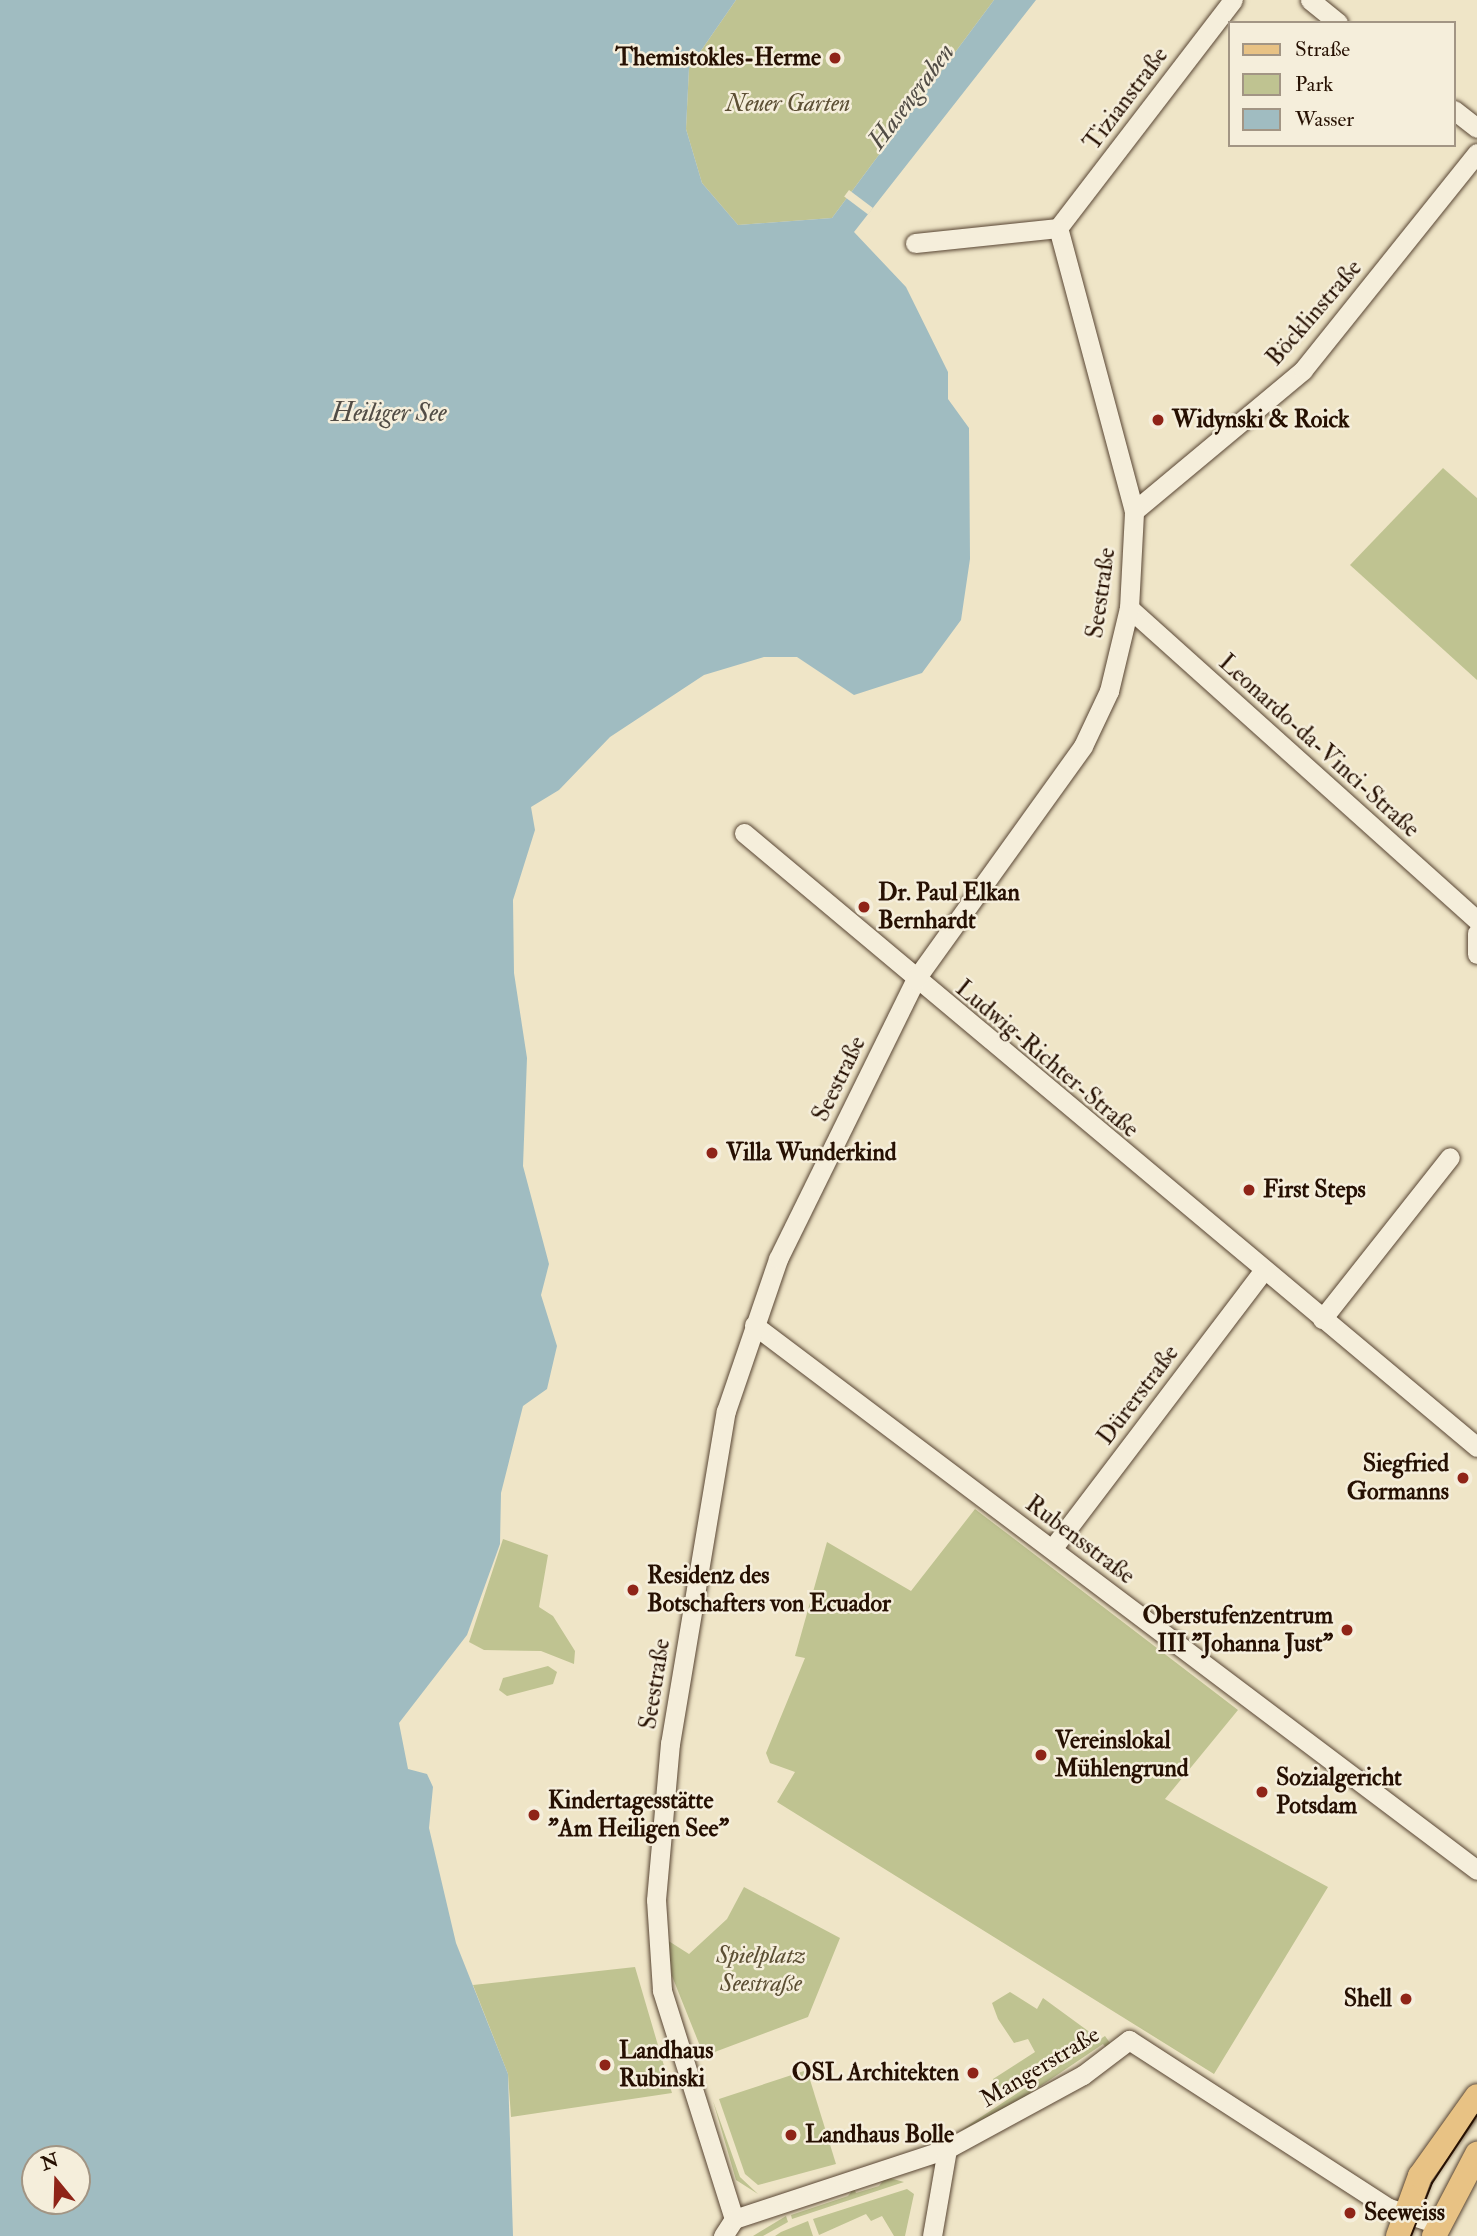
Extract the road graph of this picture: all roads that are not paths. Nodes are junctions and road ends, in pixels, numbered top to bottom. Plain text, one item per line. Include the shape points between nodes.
1 (1233, 0) edge
2 (1310, 0) edge
3 (1336, 21) edge
4 (1456, 112) edge
5 (1477, 128) edge
6 (1477, 153) edge
7 (1058, 228) junction
8 (915, 243) dead end
9 (1134, 512) junction
10 (1129, 608) junction
11 (744, 833) dead end
12 (1477, 920) edge
13 (1477, 933) edge
14 (1477, 954) edge
15 (915, 980) junction
16 (1450, 1157) dead end
17 (1263, 1271) junction
18 (1322, 1319) junction
19 (754, 1325) junction
20 (1477, 1447) edge
21 (1052, 1549) junction
22 (1477, 1870) edge
23 (1477, 2096) edge
24 (947, 2149) junction
25 (1477, 2154) edge
26 (734, 2219) junction
27 (1401, 2224) edge
28 (1435, 2230) edge
29 (723, 2236) edge
30 (932, 2236) edge

1 - 7 street, Tizianstraße
2 - 3 street
4 - 5 street
6 - 9 street, Böcklinstraße via 1303,370
7 - 8 street
7 - 9 street, Seestraße
9 - 10 street, Seestraße
10 - 12 street, Leonardo-da-Vinci-Straße
10 - 15 street, Seestraße via 1109,691 1083,747
11 - 15 street, Ludwig-Richter-Straße
13 - 14 street
15 - 17 street, Ludwig-Richter-Straße
15 - 19 street, Seestraße via 778,1259
16 - 18 street
17 - 18 street, Ludwig-Richter-Straße
17 - 21 street, Dürerstraße
18 - 20 street, Ludwig-Richter-Straße
19 - 21 street, Rubensstraße
19 - 26 street, Seestraße via 726,1411 701,1558 670,1745 655,1913 662,1990
21 - 22 street, Rubensstraße
23 - 27 main road via 1434,2154
24 - 26 street, Mangerstraße
24 - 27 street, Mangerstraße via 1083,2075 1129,2040
24 - 30 street
25 - 28 main road
26 - 29 street
27 - 28 street, Mangerstraße

